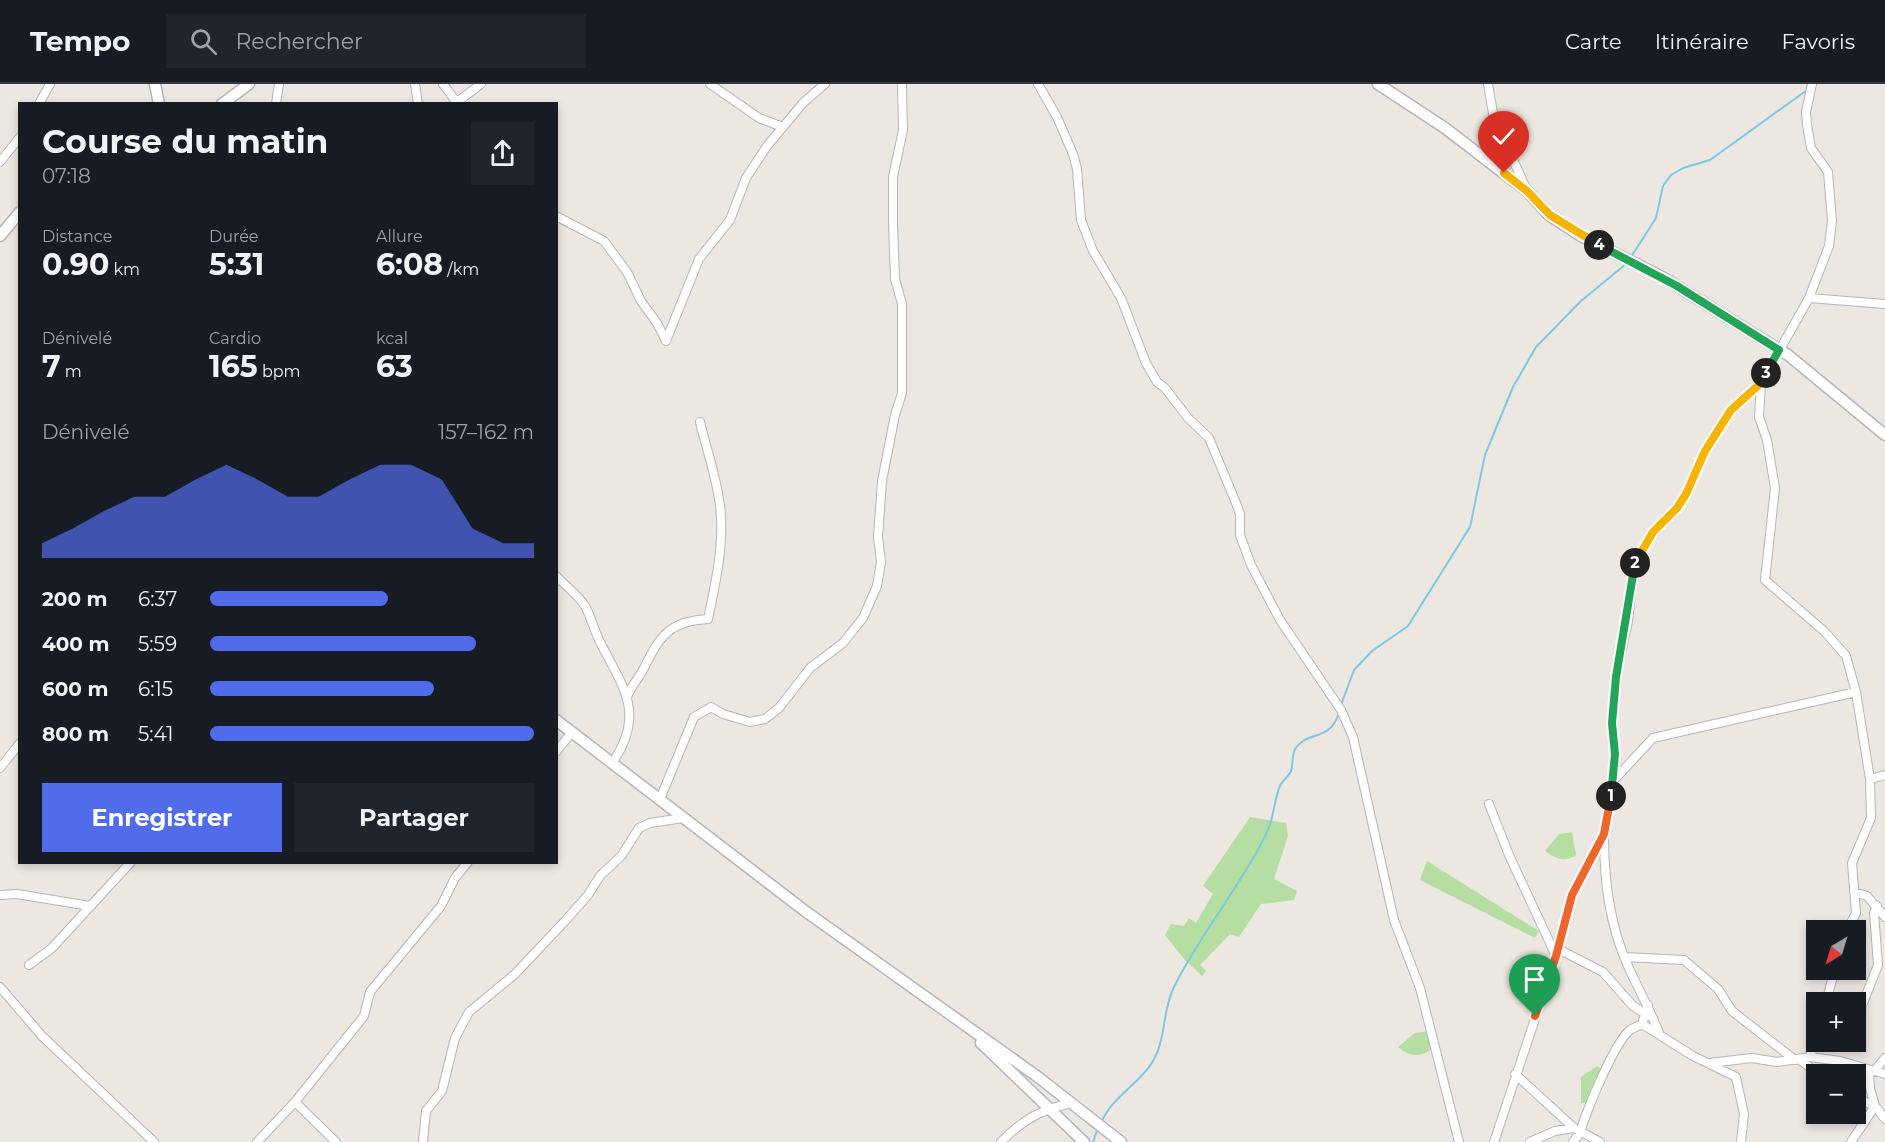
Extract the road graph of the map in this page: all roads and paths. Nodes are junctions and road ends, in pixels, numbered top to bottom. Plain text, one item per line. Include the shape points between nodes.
1 (50, 84) edge
2 (155, 84) edge
3 (249, 84) edge
4 (279, 84) edge
5 (415, 84) edge
6 (443, 84) edge
7 (481, 84) edge
8 (710, 84) edge
9 (825, 84) edge
10 (902, 84) edge
11 (1038, 84) edge
12 (1378, 84) edge
13 (1488, 84) edge
14 (1812, 84) edge
15 (40, 102) edge
16 (159, 102) edge
17 (225, 102) edge
18 (276, 102) edge
19 (418, 102) edge
20 (457, 102) edge
21 (459, 102) edge
22 (783, 127) junction
23 (18, 140) edge
24 (0, 162) edge
25 (1527, 191) junction
26 (18, 214) edge
27 (558, 217) edge
28 (0, 236) edge
29 (1809, 298) junction
30 (1885, 304) edge
31 (1779, 350) junction
32 (1761, 383) junction
33 (700, 422) dead end
34 (1885, 435) edge
35 (558, 578) edge
36 (1856, 692) junction
37 (627, 696) junction
38 (558, 722) edge
39 (572, 732) junction
40 (18, 746) edge
41 (558, 750) edge
42 (612, 763) junction
43 (0, 768) edge
44 (1885, 775) edge
45 (1870, 779) junction
46 (1614, 780) junction
47 (660, 799) junction
48 (1489, 804) dead end
49 (683, 818) junction
50 (1604, 834) junction
51 (128, 864) edge
52 (466, 864) edge
53 (1854, 892) junction
54 (0, 895) edge
55 (90, 906) junction
56 (1877, 906) junction
57 (1885, 917) edge
58 (1852, 920) edge
59 (1557, 952) junction
60 (1625, 957) junction
61 (29, 965) dead end
62 (0, 987) edge
63 (1866, 995) edge
64 (1649, 1016) junction
65 (962, 1024) junction
66 (1642, 1024) junction
67 (1659, 1033) junction
68 (1812, 1052) edge
69 (1810, 1057) junction
70 (1885, 1058) edge
71 (1798, 1060) junction
72 (1709, 1063) junction
73 (1806, 1065) edge
74 (1871, 1070) junction
75 (1515, 1074) junction
76 (1885, 1074) edge
77 (295, 1102) junction
78 (1866, 1102) edge
79 (1072, 1103) junction
80 (1875, 1106) junction
81 (1047, 1108) junction
82 (1885, 1119) edge
83 (1577, 1131) junction
84 (154, 1142) edge
85 (257, 1142) edge
86 (336, 1142) edge
87 (423, 1142) edge
88 (1001, 1142) edge
89 (1084, 1142) edge
90 (1120, 1142) edge
91 (1459, 1142) edge
92 (1494, 1142) edge
93 (1530, 1142) edge
94 (1573, 1142) edge
95 (1600, 1142) edge
96 (1741, 1142) edge
97 (1851, 1142) edge

1 - 15 street
2 - 16 street
3 - 17 street
4 - 18 street
5 - 19 street
6 - 20 street
7 - 21 street
8 - 22 street via 759,118
9 - 22 street
10 - 47 street via 903,130 893,177 895,279 902,304 902,393 882,481 877,586 864,618 843,643 810,668 779,708 765,719 750,722 711,707 694,717
11 - 91 street via 1058,117 1073,154 1081,220 1093,251 1125,307 1146,363 1157,382 1209,438 1240,514 1240,535 1251,565 1280,620 1341,710 1353,737 1394,920 1420,988
12 - 25 street via 1445,128
13 - 25 street via 1494,120
14 - 29 street via 1807,125 1811,148 1828,172 1832,221 1829,246
22 - 27 street via 746,178 730,220 699,259 666,341 627,272 604,241
23 - 24 street
25 - 31 street via 1538,206 1581,236 1670,282
26 - 28 street
29 - 30 street
29 - 31 street
31 - 32 street
31 - 34 street via 1810,371
32 - 36 street via 1759,417 1775,488 1765,580 1825,632 1846,656
32 - 46 street via 1731,410 1705,451 1686,494 1653,532 1634,568 1613,711
33 - 37 street via 721,518 717,579 708,619 678,625 664,633
35 - 37 street via 585,607
36 - 45 street
36 - 46 street via 1653,738
37 - 42 street via 630,725
38 - 39 street
39 - 41 street
39 - 42 street
40 - 43 street
42 - 47 street
44 - 45 street
45 - 53 street via 1871,818 1852,863
46 - 50 street
47 - 49 street
48 - 59 street via 1509,855
49 - 65 street
49 - 87 street via 639,828 622,855 565,921 515,974 470,1012 455,1038 442,1090 426,1111
50 - 59 street via 1572,895
50 - 60 street via 1607,900
51 - 55 street
52 - 77 street via 441,906 370,992 364,1016
53 - 56 street via 1867,896
53 - 58 street via 1856,913
54 - 55 street
55 - 61 street via 52,948
56 - 57 street
56 - 63 street via 1874,913 1878,965
59 - 64 street via 1603,972 1633,1006
59 - 75 street
60 - 64 street via 1648,1004
60 - 71 street via 1684,960 1718,989 1732,1011
62 - 84 street via 42,1036
64 - 66 street
64 - 67 street
65 - 79 street
65 - 81 street
66 - 67 street
66 - 83 street via 1624,1037
67 - 72 street
68 - 69 street
69 - 71 street
69 - 74 street
70 - 74 street
71 - 72 street via 1752,1058
71 - 73 street
72 - 96 street via 1736,1077 1744,1114
74 - 76 street
74 - 80 street
75 - 83 street
75 - 92 street
77 - 85 street
77 - 86 street
78 - 80 street
79 - 81 street
79 - 90 street
80 - 82 street
80 - 97 street
81 - 88 street via 1019,1123
81 - 89 street
83 - 93 street via 1555,1131
83 - 94 street
83 - 95 street

